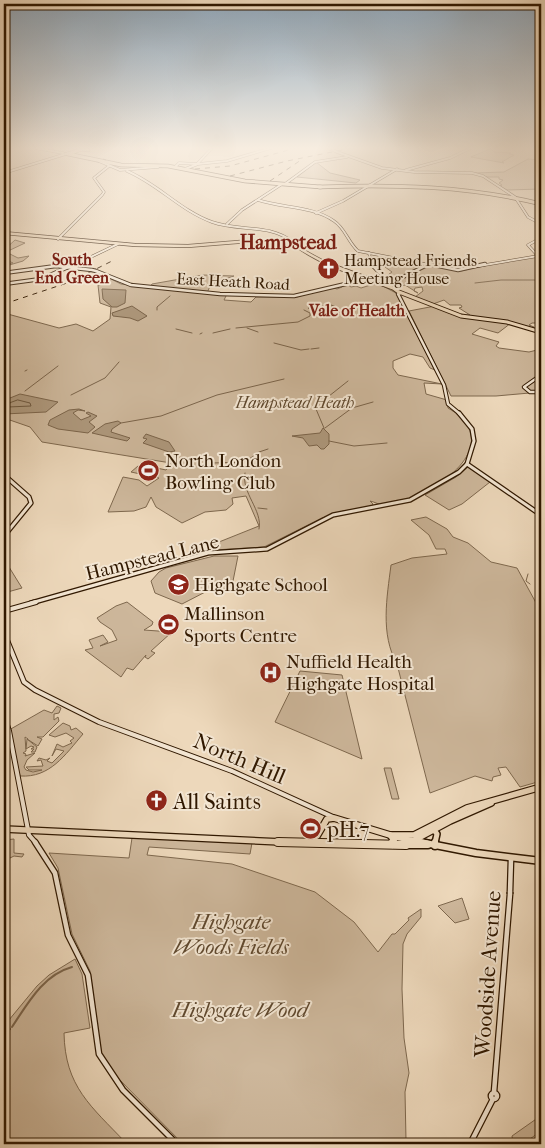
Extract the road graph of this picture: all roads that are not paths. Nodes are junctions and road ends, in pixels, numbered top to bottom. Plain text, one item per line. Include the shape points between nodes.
1 (96, 202) edge
2 (178, 202) edge
3 (255, 202) edge
4 (262, 202) edge
5 (342, 202) edge
6 (519, 202) edge
7 (528, 202) edge
8 (541, 205) edge
9 (316, 212) junction
10 (227, 224) junction
11 (541, 224) edge
12 (4, 233) edge
13 (58, 238) junction
14 (541, 238) edge
15 (293, 242) junction
16 (118, 244) junction
17 (370, 252) junction
18 (74, 264) junction
19 (427, 265) junction
20 (65, 267) junction
21 (79, 267) junction
22 (4, 273) edge
23 (384, 278) junction
24 (368, 279) junction
25 (4, 284) edge
26 (400, 294) junction
27 (541, 332) edge
28 (541, 375) edge
29 (541, 392) edge
30 (467, 464) junction
31 (4, 475) edge
32 (541, 514) edge
33 (4, 536) edge
34 (4, 611) edge
35 (4, 633) edge
36 (4, 639) edge
37 (4, 716) edge
38 (541, 787) edge
39 (490, 802) junction
40 (325, 817) junction
41 (4, 829) edge
42 (27, 830) junction
43 (434, 830) junction
44 (317, 836) junction
45 (392, 839) junction
46 (415, 841) junction
47 (304, 842) junction
48 (322, 843) junction
49 (428, 844) junction
50 (406, 845) junction
51 (435, 846) junction
52 (511, 858) junction
53 (541, 862) edge
54 (177, 1144) edge
55 (470, 1144) edge

1 - 13 street
2 - 10 street via 210,221
3 - 10 street
4 - 9 street
5 - 9 street
6 - 11 street via 528,217
7 - 8 highway
9 - 17 street via 340,224 356,250
10 - 15 street via 284,235
12 - 13 main road
13 - 16 main road
14 - 19 street via 528,245 536,255 464,270
15 - 16 main road via 250,241 196,246
15 - 24 main road via 297,248 317,256 330,266
16 - 18 street
17 - 19 street
17 - 23 street via 371,265
18 - 20 street
18 - 21 street
19 - 23 street, East Heath Road via 404,277
20 - 21 street via 69,270
20 - 22 street
20 - 25 street via 41,279
21 - 24 street, East Heath Road, bridge via 108,275 125,284 269,297 297,296
23 - 24 street, East Heath Road
24 - 26 main road
26 - 27 main road via 473,318 507,322
26 - 30 street via 444,385 449,406 468,422 473,432 474,441
28 - 29 street via 524,387 530,392
30 - 32 street
30 - 34 street, Hampstead Lane via 410,500 333,515 267,549 208,553
31 - 33 street via 29,497 31,503
35 - 36 street
36 - 40 street, North Hill via 24,682 33,689 99,722 232,771 315,809
37 - 42 street
38 - 39 highway
39 - 43 highway via 488,806
39 - 45 highway via 450,815 414,835
40 - 44 highway
40 - 45 highway
41 - 42 highway
42 - 47 highway
42 - 54 street via 55,873 68,935 88,975 102,1063
43 - 46 highway
43 - 51 main road via 437,834
44 - 47 highway
44 - 48 highway
45 - 46 main road
45 - 48 highway
45 - 50 highway
46 - 49 main road
46 - 50 highway
47 - 48 highway
49 - 50 main road
49 - 51 main road
51 - 52 main road
52 - 53 main road
52 - 55 street, Woodside Avenue, bridge via 493,1096

